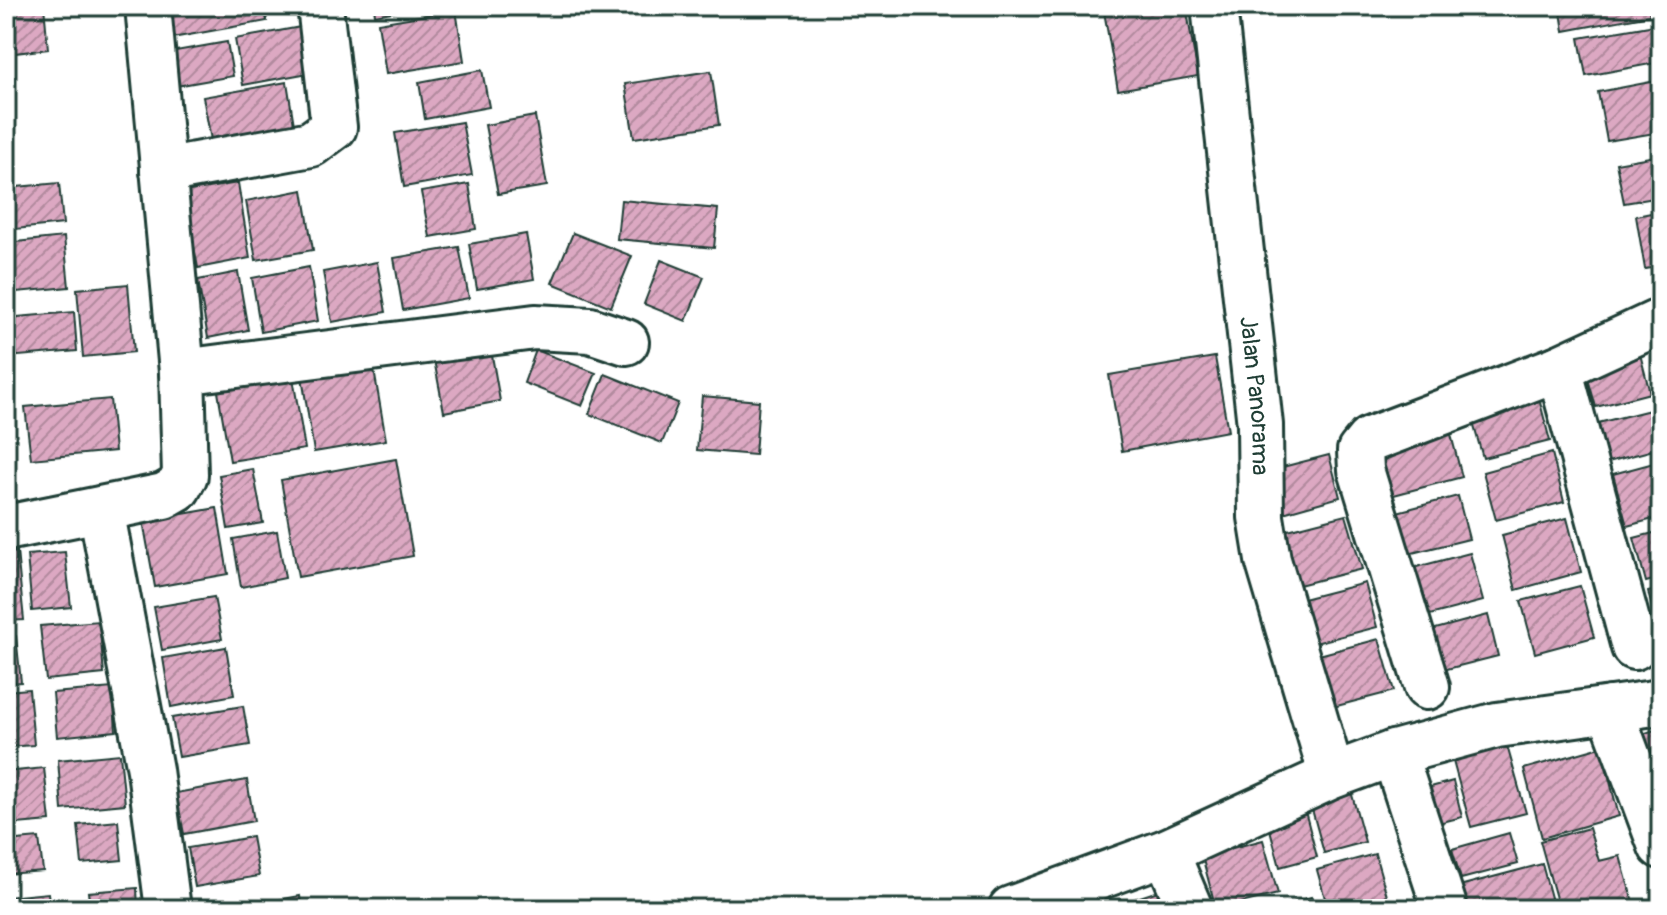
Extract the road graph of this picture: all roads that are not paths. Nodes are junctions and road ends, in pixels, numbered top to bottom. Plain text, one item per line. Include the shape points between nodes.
1 (148, 6) edge
2 (320, 6) edge
3 (1214, 6) edge
4 (163, 171) junction
5 (1661, 321) edge
6 (626, 342) dead end
7 (1559, 368) junction
8 (182, 372) junction
9 (101, 509) junction
10 (6, 528) edge
11 (1634, 647) dead end
12 (1427, 687) dead end
13 (1661, 702) edge
14 (1610, 709) junction
15 (1394, 753) junction
16 (1332, 776) junction
17 (1661, 846) edge
18 (1166, 852) junction
19 (168, 909) edge
20 (1011, 909) edge
21 (1190, 909) edge
22 (1445, 909) edge

1 - 4 street
2 - 4 street via 334,127 311,144
3 - 16 street, Jalan Panorama via 1260,425 1261,517 1268,560
4 - 8 street
5 - 7 street
6 - 8 street via 590,330 535,327
7 - 11 street
7 - 12 street via 1369,440 1360,451 1361,470
8 - 9 street via 185,475 178,488 164,496
9 - 10 street
9 - 19 street via 150,770
13 - 14 street
14 - 15 street via 1497,725
14 - 17 street
15 - 16 street
15 - 22 street
16 - 18 street
18 - 20 street
18 - 21 street

